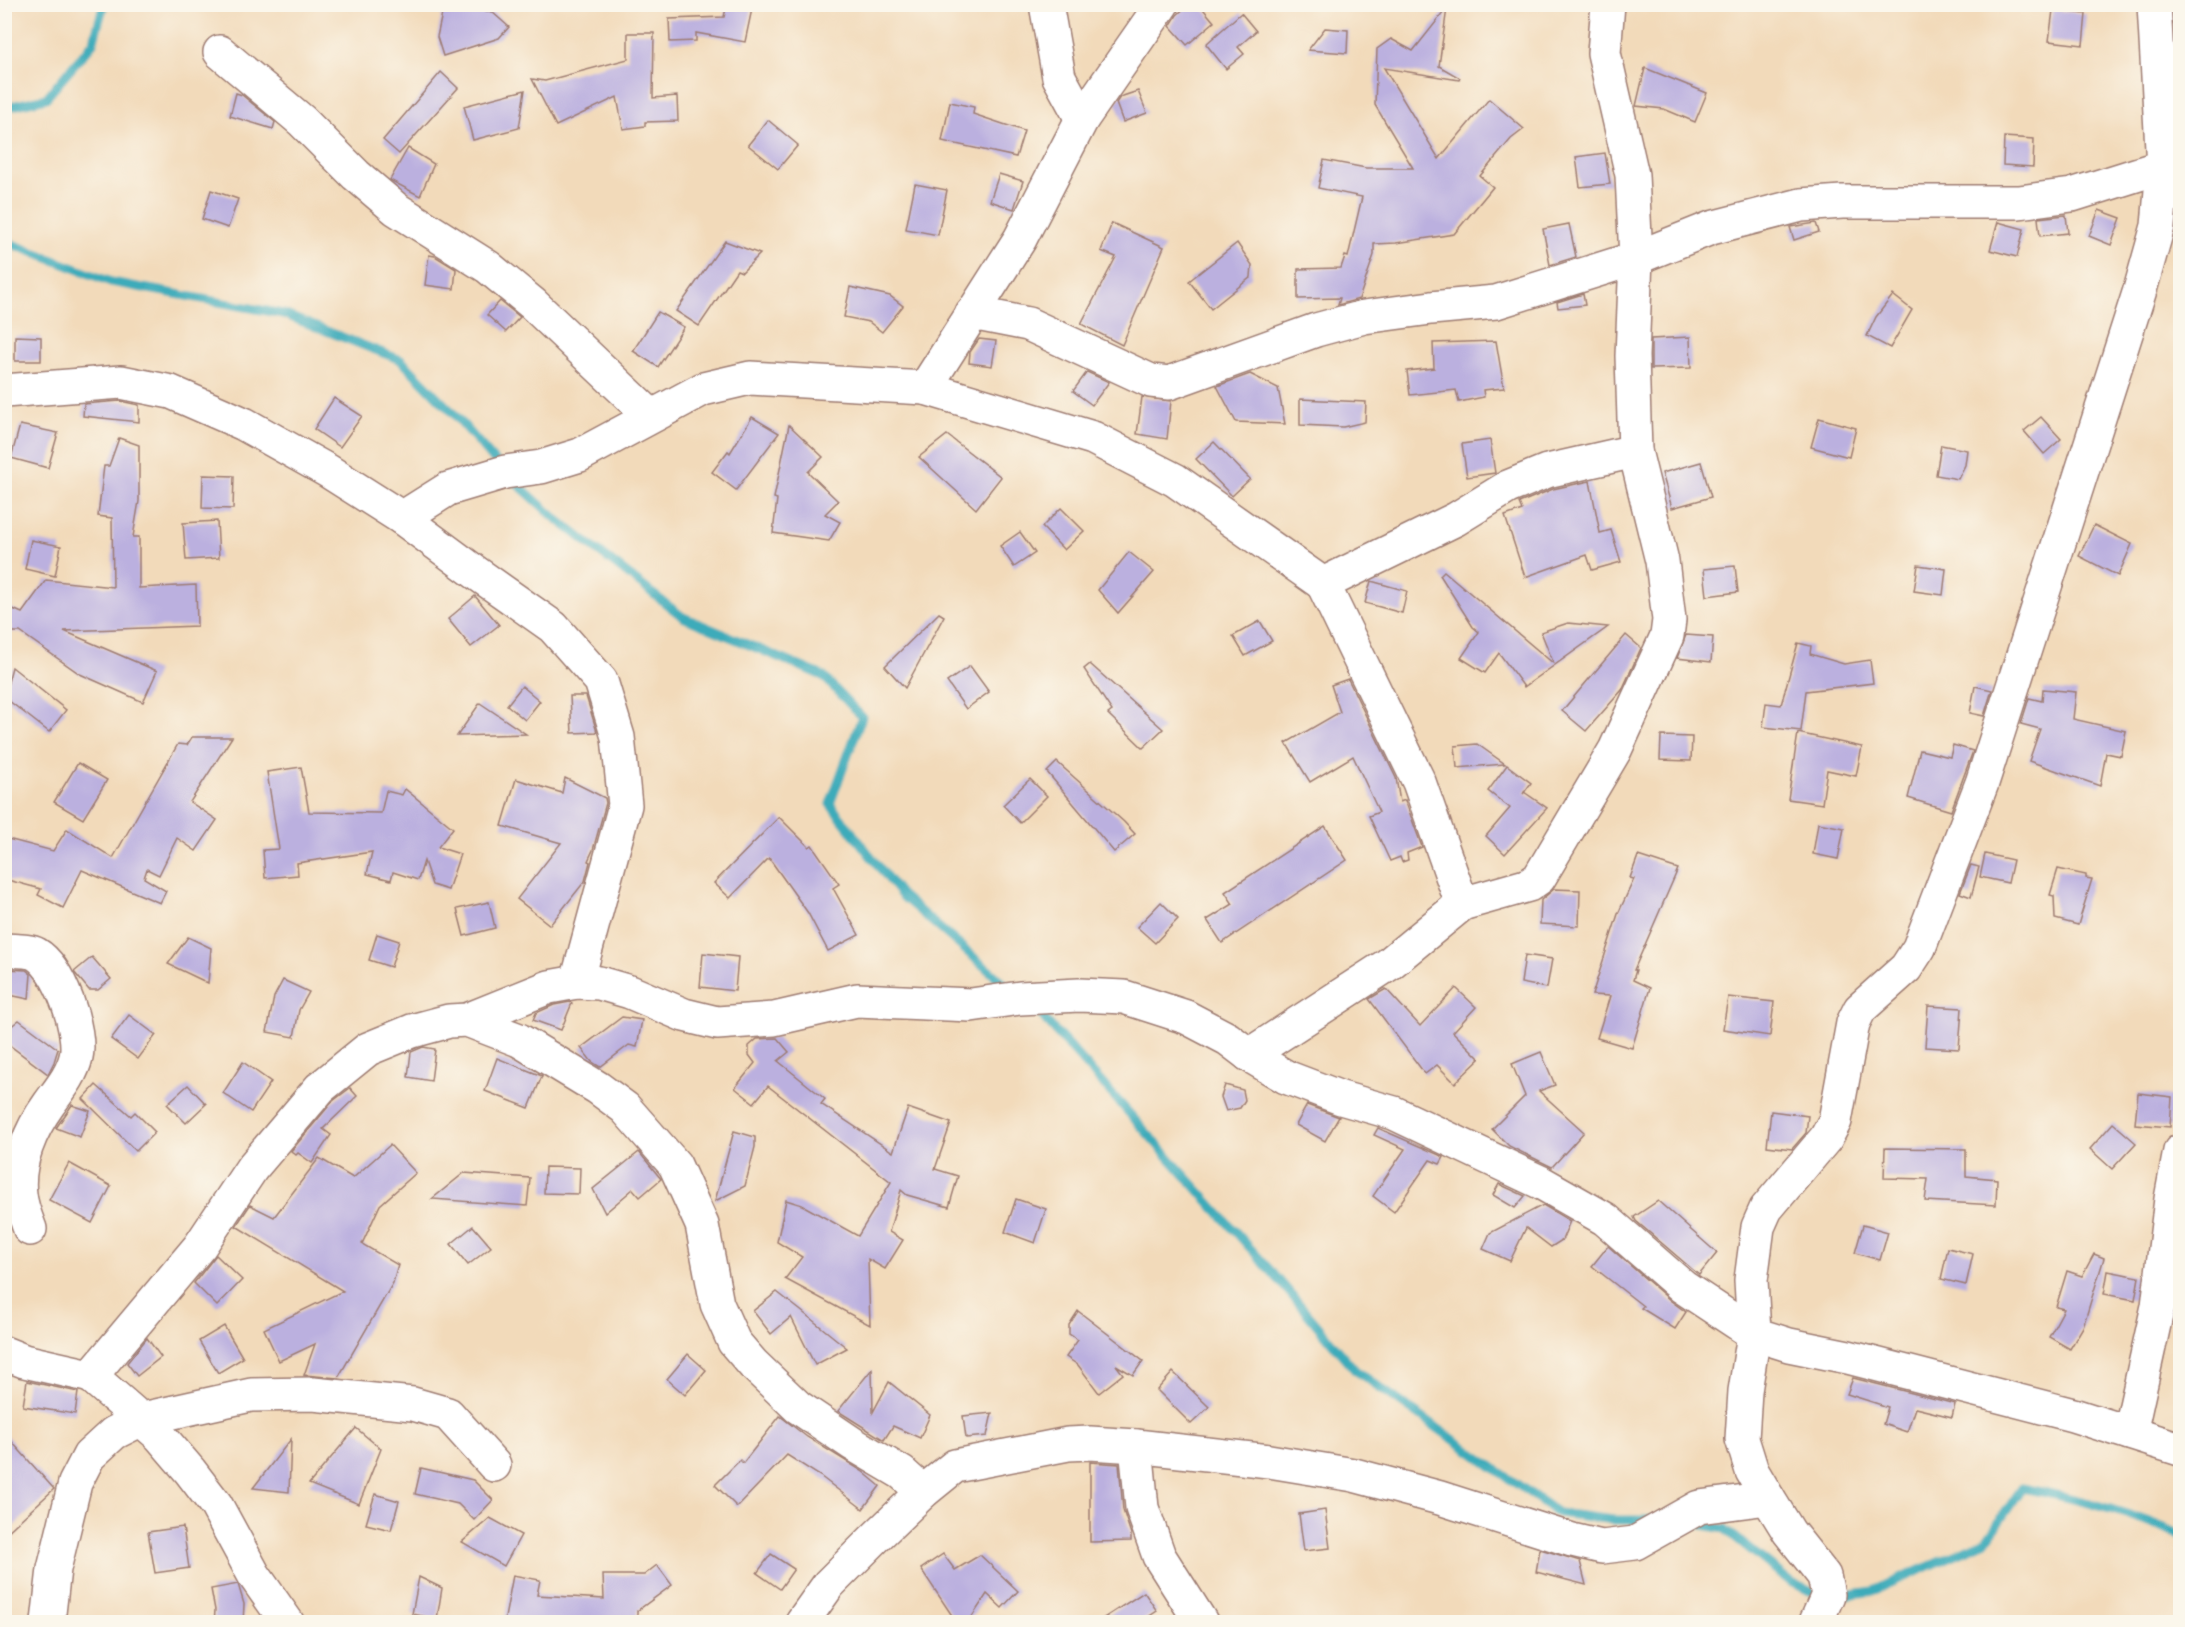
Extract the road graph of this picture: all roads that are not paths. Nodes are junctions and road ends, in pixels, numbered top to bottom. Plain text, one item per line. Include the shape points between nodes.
1 (1046, 4) edge
2 (1162, 4) edge
3 (1608, 4) edge
4 (2154, 4) edge
5 (220, 52) dead end
6 (1082, 119) junction
7 (2172, 164) edge
8 (1636, 258) junction
9 (972, 313) junction
10 (925, 388) junction
11 (4, 391) edge
12 (651, 416) junction
13 (1635, 451) junction
14 (402, 518) junction
15 (1323, 584) junction
16 (1462, 904) junction
17 (4, 950) edge
18 (577, 982) junction
19 (467, 1020) junction
20 (1249, 1055) junction
21 (2181, 1151) edge
22 (30, 1230) dead end
23 (1754, 1334) junction
24 (11, 1364) edge
25 (91, 1376) junction
26 (142, 1419) junction
27 (2130, 1433) junction
28 (1137, 1446) junction
29 (2181, 1449) edge
30 (494, 1465) dead end
31 (923, 1492) junction
32 (1768, 1498) junction
33 (48, 1623) edge
34 (286, 1623) edge
35 (802, 1623) edge
36 (1201, 1623) edge
37 (1816, 1623) edge

1 - 6 street via 1059,77
2 - 6 street
3 - 8 street via 1604,53 1632,175
4 - 7 street
5 - 12 street via 302,121 396,209 488,267 533,304
6 - 9 street via 1020,239
7 - 8 street via 2072,195 2019,202 1801,205 1711,228
7 - 23 street via 2140,290 1982,783 1919,948 1906,968 1860,1009 1853,1023 1834,1121 1826,1138 1766,1209 1758,1227 1752,1280
8 - 9 street via 1496,302 1364,317 1316,330 1169,383 1150,381 1028,324
8 - 13 street via 1632,356
9 - 10 street
10 - 12 street via 750,378 703,389
10 - 15 street via 1093,438 1175,480
11 - 14 street via 121,382 171,392 244,424
12 - 14 street via 580,455 448,489
13 - 15 street via 1547,471 1508,487 1456,519
13 - 16 street via 1662,561 1667,636 1615,750 1539,878 1529,885
14 - 18 street via 554,627 601,681 618,736 625,805
15 - 16 street via 1419,782
16 - 20 street via 1389,964
17 - 22 street via 35,953 53,970 74,1027 77,1055 28,1141 20,1194
18 - 19 street via 549,987
18 - 20 street via 599,982 684,1015 717,1023 774,1019 857,1000 971,1005 1020,998 1124,997 1186,1017
19 - 25 street via 412,1031 368,1049 320,1088 252,1168 200,1246
19 - 31 street via 519,1040 625,1108 675,1166 702,1225 717,1304 734,1342 798,1407 902,1473
20 - 23 street via 1286,1077 1394,1113 1539,1182 1605,1219 1683,1287
21 - 27 street via 2170,1199 2158,1306
23 - 27 street
23 - 32 street via 1742,1439 1752,1471
24 - 25 street
25 - 26 street
26 - 30 street via 251,1395 313,1394 413,1404 448,1414
26 - 33 street via 114,1432 89,1456 75,1483 54,1569
26 - 34 street via 216,1505 254,1575
27 - 29 street
28 - 31 street via 1068,1444 955,1466
28 - 32 street via 1354,1475 1602,1547 1635,1543 1699,1507
28 - 36 street via 1142,1508 1159,1556
31 - 35 street via 830,1584
32 - 37 street via 1824,1576 1828,1595

